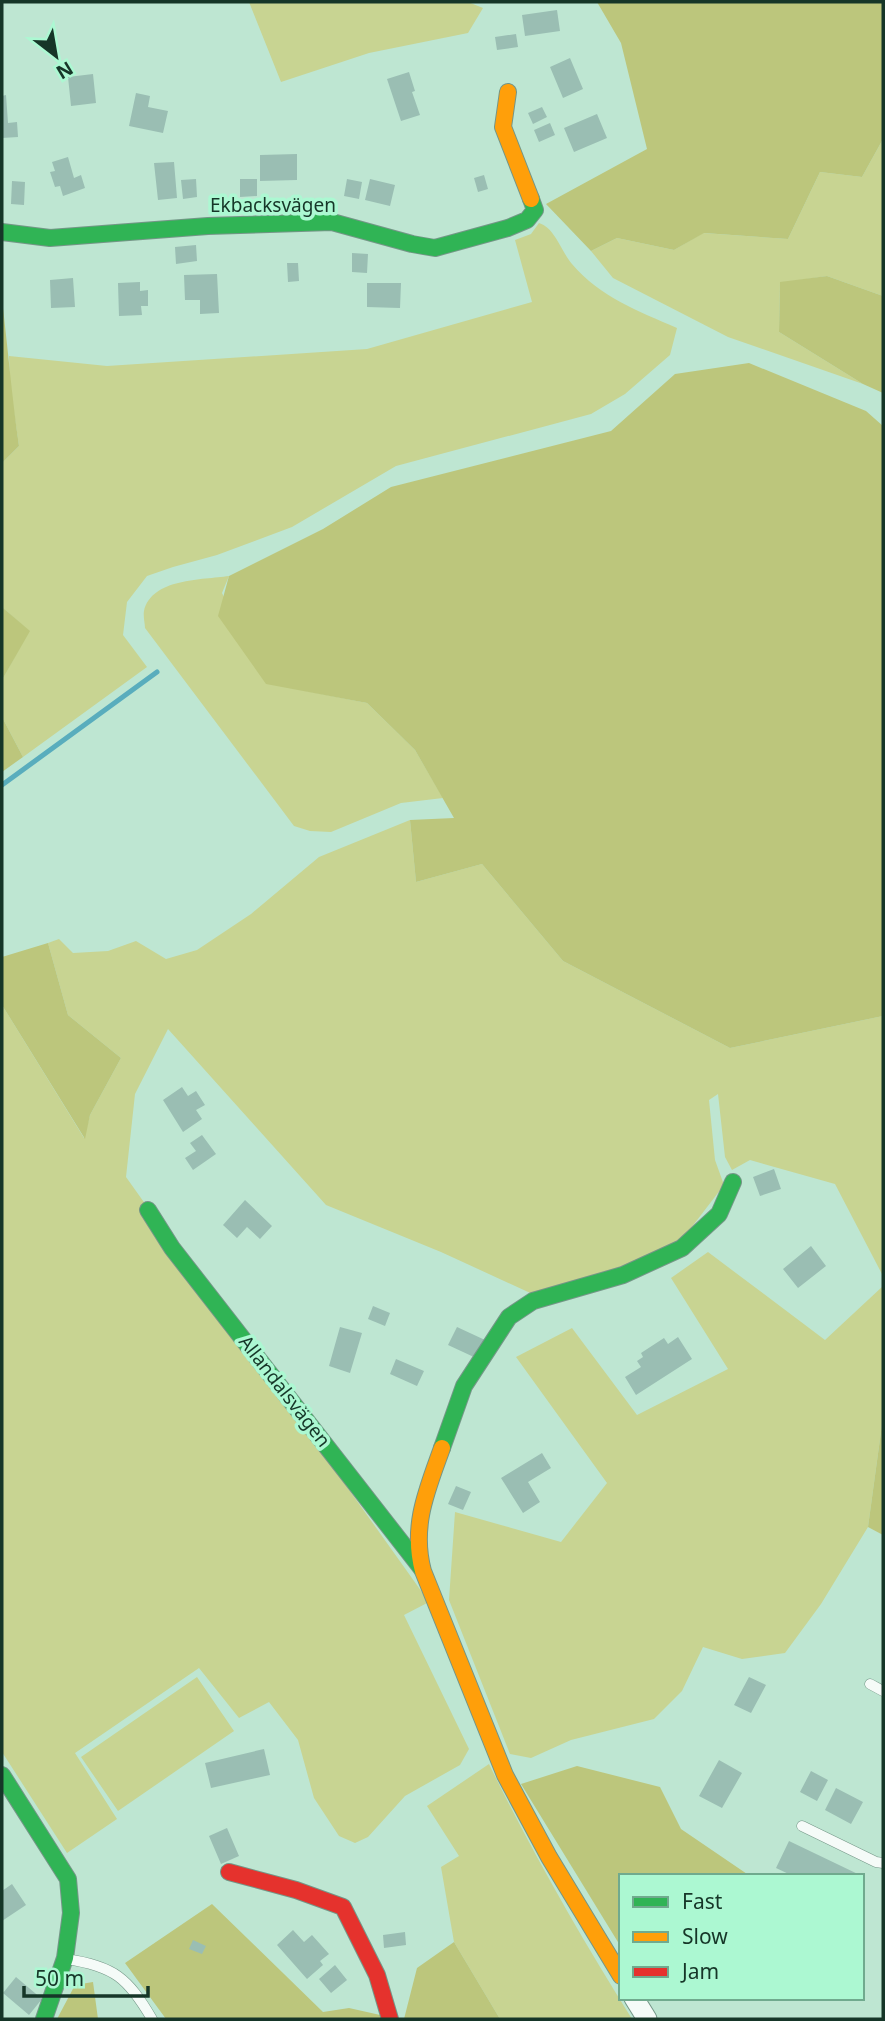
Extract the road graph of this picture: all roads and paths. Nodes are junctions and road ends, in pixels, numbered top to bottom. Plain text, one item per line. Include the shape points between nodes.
1 (508, 92) dead end
2 (2, 232) edge
3 (733, 1182) dead end
4 (148, 1210) dead end
5 (423, 1571) junction
6 (870, 1684) dead end
7 (883, 1690) edge
8 (2, 1774) edge
9 (802, 1826) dead end
10 (883, 1863) edge
11 (229, 1872) dead end
12 (65, 1958) junction
13 (619, 1973) edge
14 (635, 2000) edge
15 (44, 2019) edge
16 (152, 2019) edge
17 (390, 2019) edge
18 (647, 2019) edge

1 - 2 street, Ekbacksvägen via 503,127 535,209 527,220 508,228 435,248 332,222 50,238
3 - 5 street, Allandalsvägen via 719,1214 681,1248 623,1275 533,1301 509,1317 464,1386 421,1506 418,1552
4 - 5 street, Allandalsvägen via 172,1248
5 - 13 street, Allandalsvägen via 505,1775
6 - 7 lane
8 - 12 street via 68,1879 71,1913
9 - 10 lane
11 - 17 street via 343,1907 359,1936
12 - 15 street
12 - 16 lane via 94,1963 126,1980
14 - 18 street

